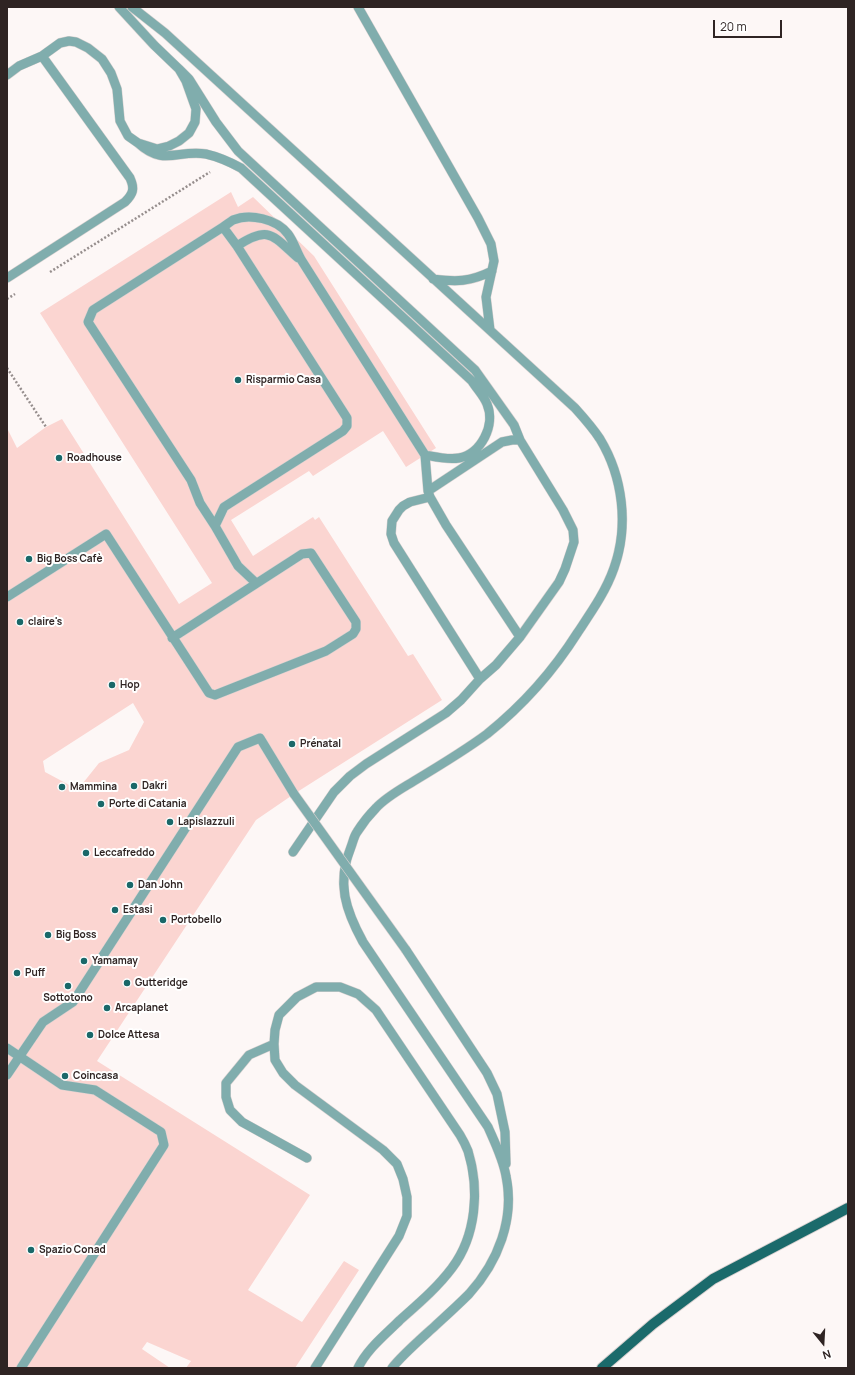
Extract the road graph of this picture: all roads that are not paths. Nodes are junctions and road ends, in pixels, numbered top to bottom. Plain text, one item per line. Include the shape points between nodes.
1 (119, 7) edge
2 (132, 7) edge
3 (358, 7) edge
4 (42, 56) junction
5 (179, 69) junction
6 (7, 75) edge
7 (138, 143) junction
8 (223, 227) junction
9 (237, 246) junction
10 (302, 262) junction
11 (492, 271) junction
12 (7, 278) edge
13 (433, 279) junction
14 (490, 330) junction
15 (520, 440) junction
16 (425, 455) junction
17 (472, 457) junction
18 (429, 494) junction
19 (215, 526) junction
20 (256, 583) junction
21 (7, 598) edge
22 (520, 637) junction
23 (172, 638) junction
24 (480, 679) junction
25 (293, 852) dead end
26 (274, 1044) junction
27 (7, 1048) edge
28 (19, 1056) junction
29 (7, 1075) edge
30 (307, 1158) dead end
31 (506, 1176) junction
32 (848, 1208) edge
33 (21, 1368) edge
34 (315, 1368) edge
35 (358, 1368) edge
36 (392, 1368) edge
37 (602, 1368) edge

1 - 5 lane
2 - 13 lane via 188,54
3 - 11 lane via 478,218 490,244 494,261
4 - 6 lane via 19,66
4 - 7 lane via 60,43 69,41 88,48 102,59 117,89 123,129
4 - 12 lane via 130,178 133,192 125,202
5 - 7 lane via 196,109 195,122 189,133 169,146 157,149
5 - 15 lane via 189,79 238,151 475,370 514,425
7 - 17 lane via 147,151 159,155 206,154 241,168 472,382 487,404 490,414 486,436
8 - 9 lane
8 - 10 lane via 234,220 251,218 273,222 287,233
8 - 19 lane via 93,310 88,322 191,480 200,502
9 - 10 lane via 266,233 278,240
9 - 19 lane via 347,418 347,426 224,507
10 - 16 lane
11 - 13 lane via 468,280
11 - 14 lane via 486,297
13 - 14 lane
14 - 31 lane via 575,408 600,439 611,461 620,494 623,529 618,556 605,588 589,616 554,666 533,690 487,733 462,752 388,797 376,808 357,833 347,856 343,880 344,898 363,942 488,1127
15 - 17 lane via 502,442
15 - 22 lane via 563,510 573,530 574,542 565,569 553,592
16 - 17 lane
16 - 18 lane
17 - 18 lane
18 - 22 lane
18 - 24 lane via 403,506 392,521 391,534 394,543
19 - 20 lane via 238,566
20 - 23 lane
20 - 23 lane via 302,554 311,553 356,622 356,630 326,651 215,695 209,693
21 - 23 lane via 106,534
22 - 24 lane
24 - 25 lane via 446,713 350,776 334,792
26 - 30 lane via 249,1055 226,1083 226,1097 230,1110 242,1122
26 - 34 lane via 275,1060 295,1086 383,1150 397,1164 407,1197 407,1216 399,1236
26 - 35 lane via 279,1015 297,997 316,987 340,986 358,994 376,1010 460,1135 468,1151 475,1192 473,1223 463,1250 438,1285 372,1347
27 - 28 lane
28 - 29 lane
28 - 31 lane, bridge via 43,1022 73,1002 238,747 260,738 294,794 406,950 487,1073 497,1094 505,1132
28 - 33 lane via 62,1085 95,1090 162,1132 164,1145
31 - 36 lane via 507,1217 493,1261 469,1293
32 - 37 main road via 713,1279 653,1324

